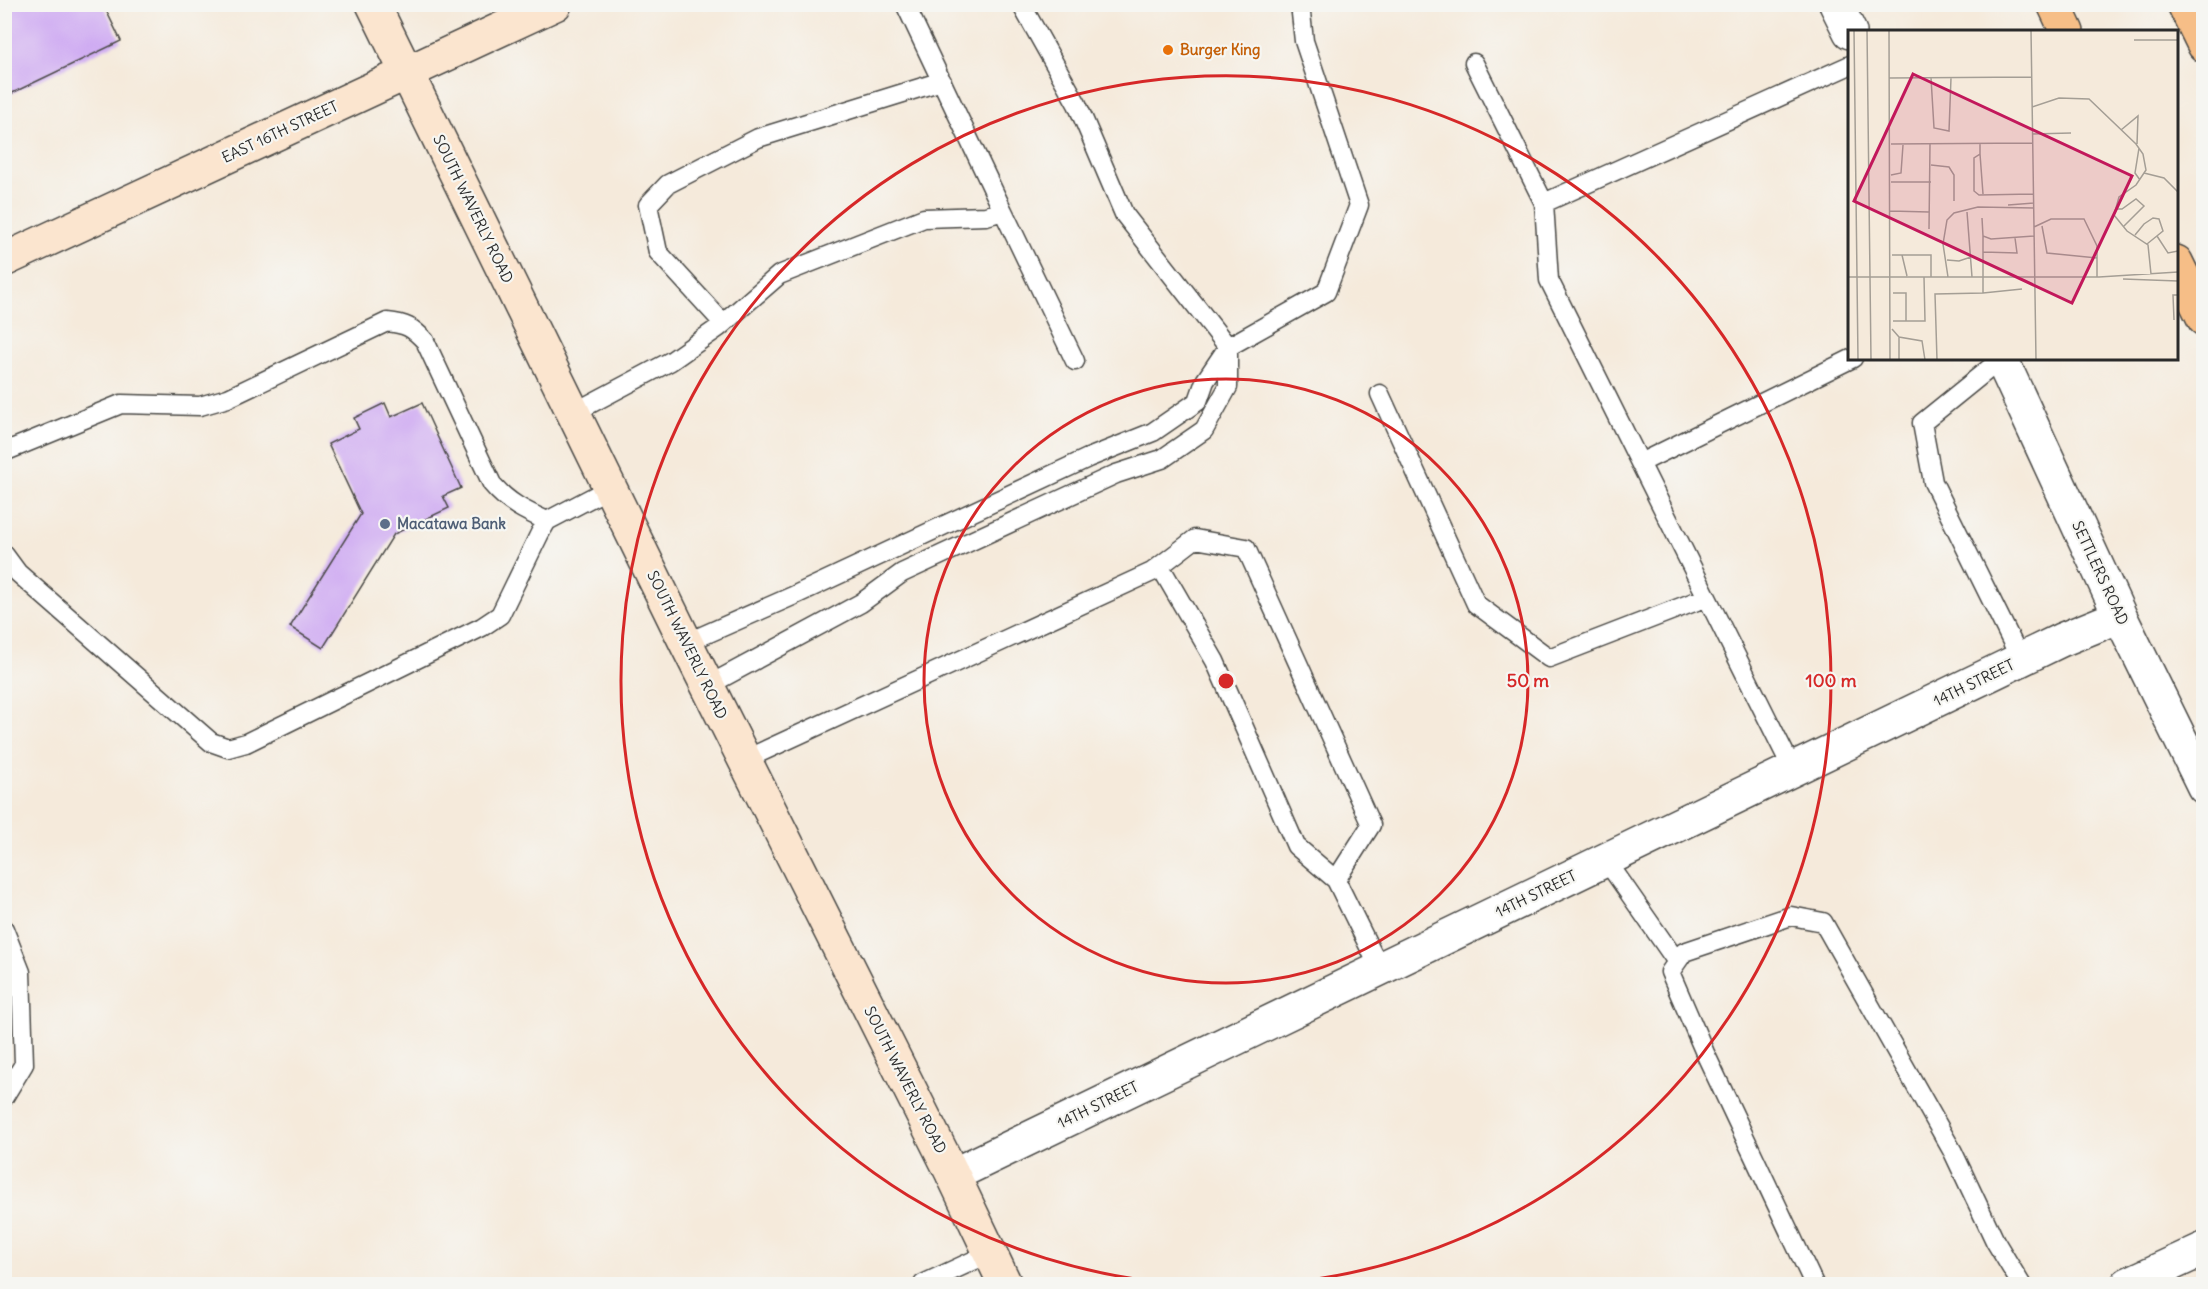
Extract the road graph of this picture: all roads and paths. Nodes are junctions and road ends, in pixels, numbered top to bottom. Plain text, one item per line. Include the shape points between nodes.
1 (373, 4) edge
2 (555, 4) edge
3 (905, 4) edge
4 (1021, 4) edge
5 (1300, 4) edge
6 (1836, 4) edge
7 (2054, 4) edge
8 (2184, 4) edge
9 (1849, 30) edge
10 (2066, 30) edge
11 (2204, 45) edge
12 (1474, 63) dead end
13 (1848, 66) edge
14 (406, 73) junction
15 (942, 81) junction
16 (1544, 203) junction
17 (1003, 211) junction
18 (4, 260) edge
19 (2178, 266) edge
20 (2204, 319) edge
21 (723, 323) junction
22 (1228, 347) junction
23 (1849, 360) edge
24 (2000, 360) edge
25 (2001, 360) edge
26 (1075, 361) dead end
27 (1380, 394) dead end
28 (573, 412) junction
29 (4, 452) edge
30 (1640, 463) junction
31 (610, 488) junction
32 (547, 521) junction
33 (4, 554) edge
34 (1160, 566) junction
35 (1707, 597) junction
36 (2120, 616) junction
37 (686, 643) junction
38 (2021, 660) junction
39 (707, 686) junction
40 (744, 760) junction
41 (1793, 770) junction
42 (2204, 787) edge
43 (1606, 860) junction
44 (1336, 880) junction
45 (6, 940) edge
46 (1677, 962) junction
47 (1380, 969) junction
48 (4, 1097) edge
49 (953, 1175) junction
50 (2204, 1249) edge
51 (990, 1253) junction
52 (923, 1284) edge
53 (1005, 1284) edge
54 (1814, 1284) edge
55 (2021, 1284) edge
56 (2128, 1284) edge

1 - 14 main road, SOUTH WAVERLY ROAD
2 - 14 main road, EAST 16TH STREET
3 - 15 lane
4 - 22 lane via 1077,104 1124,214
5 - 22 lane via 1304,41 1359,205 1326,292
6 - 9 street
7 - 10 highway
8 - 11 highway
12 - 16 lane
13 - 16 lane
14 - 18 main road, EAST 16TH STREET
14 - 28 main road, SOUTH WAVERLY ROAD
15 - 17 lane
15 - 21 lane via 758,138 668,184 648,205 658,252
16 - 30 lane via 1549,280
17 - 21 lane via 986,216 924,218 779,275
17 - 26 lane
19 - 20 highway
21 - 28 lane via 672,362
22 - 37 lane via 1205,381 1198,401 1153,432 1088,458
22 - 39 lane via 1228,387 1204,430 1162,459 1116,474 902,573 861,603
23 - 30 lane
24 - 38 lane via 1922,423 1933,482
25 - 36 street, SETTLERS ROAD
27 - 35 lane via 1476,604 1549,658
28 - 31 main road, SOUTH WAVERLY ROAD
29 - 32 lane via 121,404 200,406 228,398 387,322 403,324 425,341 492,484 518,508
30 - 35 lane
31 - 32 lane
31 - 37 main road, SOUTH WAVERLY ROAD
32 - 33 lane via 500,615 246,743 228,747 211,742 18,573
34 - 40 lane
34 - 44 lane via 1215,661 1296,846
34 - 44 lane via 1195,539 1246,548 1371,825
35 - 41 lane
36 - 38 street, 14TH STREET
36 - 42 street, SETTLERS ROAD
37 - 39 main road, SOUTH WAVERLY ROAD
38 - 41 street, 14TH STREET
39 - 40 main road, SOUTH WAVERLY ROAD
40 - 49 main road, SOUTH WAVERLY ROAD
41 - 43 street, 14TH STREET
43 - 46 lane
43 - 47 street, 14TH STREET
44 - 47 lane
45 - 48 lane via 21,972 24,1064
46 - 54 lane via 1670,972
46 - 55 lane via 1684,952 1791,916 1823,922 1953,1152 1995,1241
47 - 49 street, 14TH STREET
49 - 51 main road, SOUTH WAVERLY ROAD
50 - 56 street
51 - 52 lane
51 - 53 main road, SOUTH WAVERLY ROAD

